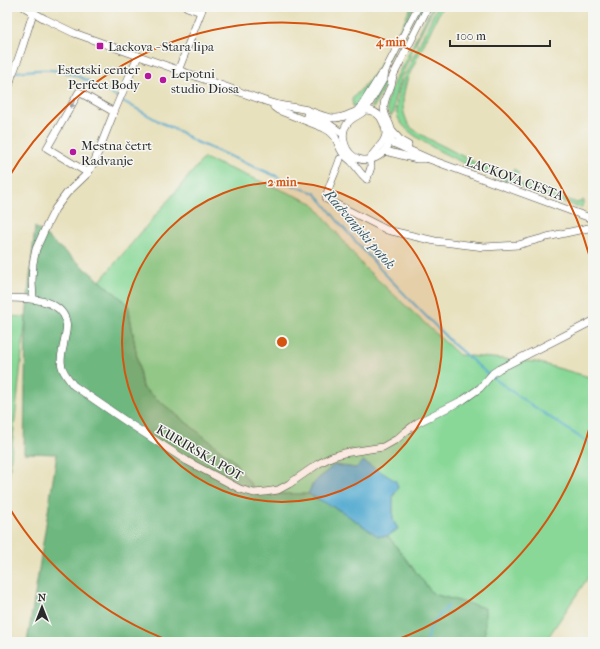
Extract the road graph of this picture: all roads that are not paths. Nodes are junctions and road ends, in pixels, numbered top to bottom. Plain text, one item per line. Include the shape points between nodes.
1 (26, 7) edge
2 (187, 7) edge
3 (418, 7) edge
4 (428, 7) edge
5 (202, 10) edge
6 (33, 13) junction
7 (138, 56) junction
8 (178, 71) junction
9 (7, 94) edge
10 (268, 102) junction
11 (284, 107) junction
12 (362, 110) junction
13 (114, 112) junction
14 (381, 114) junction
15 (345, 120) junction
16 (341, 139) junction
17 (382, 149) junction
18 (352, 157) junction
19 (340, 159) dead end
20 (429, 159) junction
21 (88, 173) junction
22 (593, 219) edge
23 (593, 228) edge
24 (7, 298) edge
25 (33, 299) junction
26 (593, 321) edge

1 - 6 street
2 - 5 street
3 - 12 street via 385,71 384,78
4 - 14 street via 386,86 381,100
5 - 8 street
6 - 7 street via 74,33
6 - 9 street
7 - 8 street
7 - 13 street
8 - 10 street
10 - 11 street
10 - 16 street via 278,110 324,128 337,139
11 - 15 street
11 - 16 street via 329,124
12 - 14 street
12 - 15 street
13 - 21 street
13 -> 21 street via 79,92 47,148
14 - 17 street via 390,123
15 - 16 street
16 - 18 street
17 - 18 street
17 - 18 street via 366,179 362,165
17 - 20 street via 417,159
17 - 20 street via 401,141 426,153
19 - 23 street via 326,199 387,230 435,241 484,247 518,246
20 - 22 street, LACKOVA CESTA
21 - 25 street via 55,209 36,249 33,263
24 - 25 street
25 - 26 street, KURIRSKA POT via 49,303 60,310 66,320 64,348 60,356 64,372 73,385 187,461 240,489 254,493 278,490 331,457 383,447 417,424 463,400 505,366

